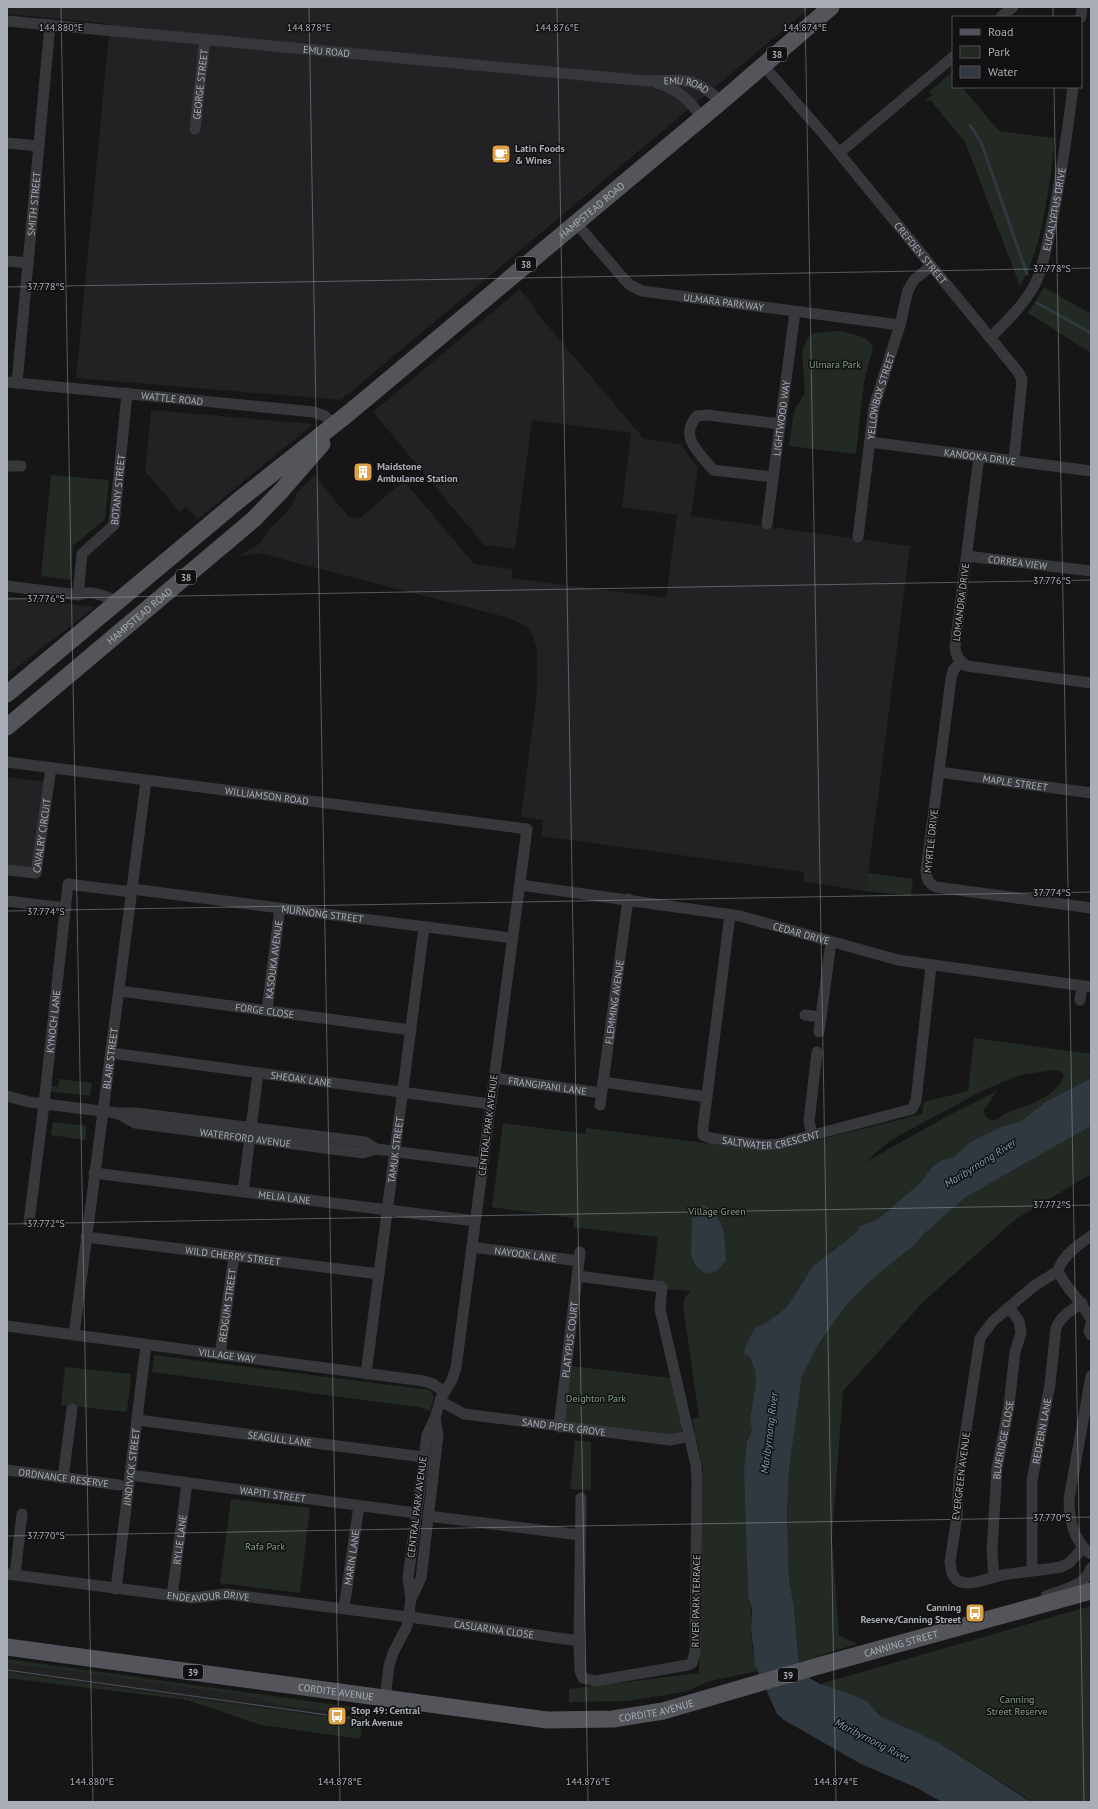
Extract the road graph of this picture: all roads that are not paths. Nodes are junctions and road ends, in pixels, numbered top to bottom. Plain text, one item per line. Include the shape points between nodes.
1 (831, 7) edge
2 (1013, 7) edge
3 (1002, 16) edge
4 (7, 21) edge
5 (50, 25) junction
6 (205, 39) junction
7 (952, 58) edge
8 (764, 66) junction
9 (647, 81) junction
10 (1072, 88) edge
11 (722, 101) junction
12 (702, 117) junction
13 (195, 129) dead end
14 (7, 143) edge
15 (39, 146) junction
16 (839, 153) junction
17 (576, 223) junction
18 (7, 261) edge
19 (28, 263) junction
20 (931, 266) junction
21 (795, 312) junction
22 (900, 325) junction
23 (990, 338) junction
24 (12, 383) edge
25 (127, 393) junction
26 (350, 412) junction
27 (780, 424) junction
28 (334, 425) junction
29 (870, 442) junction
30 (979, 456) junction
31 (1014, 460) junction
32 (7, 466) edge
33 (21, 466) dead end
34 (1091, 471) edge
35 (773, 477) junction
36 (767, 524) dead end
37 (858, 537) dead end
38 (967, 556) junction
39 (1091, 571) edge
40 (7, 586) edge
41 (78, 595) junction
42 (118, 601) junction
43 (102, 614) junction
44 (960, 662) junction
45 (1091, 683) edge
46 (7, 694) edge
47 (7, 727) edge
48 (7, 762) edge
49 (51, 768) junction
50 (939, 772) junction
51 (146, 781) junction
52 (1091, 792) edge
53 (527, 829) joint
54 (7, 870) edge
55 (520, 885) junction
56 (132, 890) junction
57 (628, 899) junction
58 (7, 901) edge
59 (66, 908) junction
60 (280, 908) junction
61 (1091, 908) edge
62 (730, 915) junction
63 (424, 927) junction
64 (512, 938) junction
65 (831, 942) junction
66 (931, 966) junction
67 (1086, 986) edge
68 (120, 991) junction
69 (1080, 1000) dead end
70 (267, 1010) junction
71 (805, 1015) dead end
72 (821, 1017) junction
73 (411, 1030) junction
74 (819, 1032) dead end
75 (817, 1052) dead end
76 (112, 1054) junction
77 (258, 1073) junction
78 (494, 1078) junction
79 (602, 1088) junction
80 (403, 1093) junction
81 (7, 1096) edge
82 (707, 1097) junction
83 (7, 1102) edge
84 (29, 1102) junction
85 (44, 1104) junction
86 (490, 1104) junction
87 (600, 1105) dead end
88 (104, 1111) junction
89 (117, 1114) junction
90 (251, 1127) junction
91 (812, 1135) junction
92 (250, 1138) junction
93 (376, 1149) junction
94 (395, 1152) junction
95 (483, 1163) junction
96 (94, 1173) junction
97 (242, 1192) junction
98 (387, 1211) junction
99 (475, 1221) junction
100 (29, 1222) dead end
101 (1091, 1236) edge
102 (86, 1237) junction
103 (472, 1247) junction
104 (234, 1256) junction
105 (579, 1257) joint
106 (1058, 1271) junction
107 (379, 1274) junction
108 (577, 1276) junction
109 (1082, 1303) junction
110 (1009, 1307) junction
111 (1091, 1320) edge
112 (1091, 1324) edge
113 (7, 1326) edge
114 (1091, 1335) edge
115 (74, 1336) junction
116 (146, 1345) junction
117 (220, 1355) junction
118 (366, 1374) junction
119 (1091, 1376) edge
120 (442, 1396) junction
121 (72, 1409) dead end
122 (435, 1418) junction
123 (137, 1420) junction
124 (558, 1427) junction
125 (1087, 1427) edge
126 (690, 1436) junction
127 (424, 1457) junction
128 (7, 1470) edge
129 (130, 1475) junction
130 (63, 1478) junction
131 (187, 1483) junction
132 (119, 1486) dead end
133 (581, 1498) dead end
134 (358, 1506) junction
135 (416, 1513) junction
136 (22, 1514) dead end
137 (428, 1516) junction
138 (580, 1535) junction
139 (1087, 1551) edge
140 (1091, 1568) edge
141 (1032, 1571) junction
142 (11, 1575) edge
143 (994, 1577) junction
144 (116, 1589) junction
145 (1091, 1591) edge
146 (172, 1596) junction
147 (411, 1599) junction
148 (344, 1608) junction
149 (1002, 1616) junction
150 (409, 1617) junction
151 (579, 1641) junction
152 (7, 1647) edge
153 (385, 1698) junction
154 (711, 1699) joint

1 - 8 main road, HAMPSTEAD ROAD / 38
2 - 3 street
4 - 5 street, EMU ROAD
5 - 6 street, EMU ROAD
5 - 15 street, SMITH STREET
6 - 9 street, EMU ROAD
6 - 13 street, GEORGE STREET
7 - 16 street
8 - 11 main road, HAMPSTEAD ROAD / 38
8 - 16 street, CREFDEN STREET
9 - 11 street, EMU ROAD via 692,82
9 - 12 street, EMU ROAD via 674,89 685,96
10 - 23 street, EUCALYPTUS DRIVE via 1056,206 1043,264 1029,294
11 - 12 main road, HAMPSTEAD ROAD / 38
12 - 17 main road, HAMPSTEAD ROAD / 38
14 - 15 street
15 - 19 street, SMITH STREET
16 - 20 street, CREFDEN STREET
17 - 21 street, ULMARA PARKWAY via 624,279 636,289 649,293
17 - 26 main road, HAMPSTEAD ROAD / 38
18 - 19 street
19 - 24 street, SMITH STREET
20 - 22 street, YELLOWBOX STREET via 914,280 908,290
20 - 23 street, CREFDEN STREET
21 - 22 street, ULMARA PARKWAY
21 - 27 street, LIGHTWOOD WAY
22 - 29 street, YELLOWBOX STREET via 874,407
23 - 31 street, CREFDEN STREET via 1022,380
24 - 25 street, WATTLE ROAD
25 - 28 street, WATTLE ROAD via 314,412 325,416
25 - 41 street, BOTANY STREET via 114,525 82,554
26 - 28 main road, HAMPSTEAD ROAD / 38
26 - 47 main road, HAMPSTEAD ROAD / 38 via 258,515
27 - 35 street, LIGHTWOOD WAY
27 - 35 street via 707,415 697,416 689,430 690,440 713,470
28 - 42 main road, HAMPSTEAD ROAD / 38
29 - 30 street, KANOOKA DRIVE
29 - 37 street, YELLOWBOX STREET
30 - 31 street, KANOOKA DRIVE
30 - 38 street, LOMANDRA DRIVE
31 - 34 street, KANOOKA DRIVE
32 - 33 street
35 - 36 street, LIGHTWOOD WAY
38 - 39 street, CORREA VIEW
38 - 44 street, LOMANDRA DRIVE via 956,647 956,656
40 - 41 street
41 - 42 street via 100,593
41 - 43 street via 98,602
42 - 43 main road, HAMPSTEAD ROAD / 38
43 - 46 main road, HAMPSTEAD ROAD / 38
44 - 45 street via 969,666
44 - 50 street, MYRTLE DRIVE via 951,679
48 - 49 street, WILLIAMSON ROAD
49 - 51 street, WILLIAMSON ROAD
49 - 54 street, CAVALRY CIRCUIT via 36,873
50 - 52 street, MAPLE STREET
50 - 61 street, MYRTLE DRIVE via 926,871 930,884 936,887
51 - 53 street, WILLIAMSON ROAD
51 - 56 street, BLAIR STREET
53 - 55 street, CENTRAL PARK AVENUE
55 - 57 street, CEDAR DRIVE
55 - 64 street, CENTRAL PARK AVENUE
56 - 59 street, KYNOCH LANE via 68,884
56 - 60 street, MURNONG STREET
56 - 68 street, BLAIR STREET
57 - 62 street, CEDAR DRIVE
57 - 79 street, FLEMMING AVENUE
58 - 59 street
59 - 85 street, KYNOCH LANE
60 - 63 street, MURNONG STREET
60 - 70 street, KASOUKA AVENUE
62 - 65 street, CEDAR DRIVE
62 - 82 street, SALTWATER CRESCENT
63 - 64 street, MURNONG STREET
63 - 73 street, TAMUK STREET
64 - 78 street, CENTRAL PARK AVENUE
65 - 66 street, CEDAR DRIVE
65 - 72 street
66 - 67 street, CEDAR DRIVE
66 - 91 street, SALTWATER CRESCENT via 916,1101 912,1108
67 - 69 street, CEDAR DRIVE
68 - 70 street, FORGE CLOSE
68 - 76 street, BLAIR STREET
70 - 73 street, FORGE CLOSE
71 - 72 street
72 - 74 street
73 - 80 street, TAMUK STREET
75 - 91 street via 809,1121
76 - 77 street, SHEOAK LANE
76 - 88 street, BLAIR STREET
77 - 80 street, SHEOAK LANE
77 - 90 street
78 - 79 street, FRANGIPANI LANE
78 - 86 street, CENTRAL PARK AVENUE
79 - 82 street, FRANGIPANI LANE
79 - 87 street, FLEMMING AVENUE
80 - 86 street, SHEOAK LANE
80 - 94 street, TAMUK STREET
81 - 84 street, WATERFORD AVENUE
82 - 91 street, SALTWATER CRESCENT via 703,1135 710,1138 761,1145 779,1144
83 - 84 street, WATERFORD AVENUE
84 - 85 street, WATERFORD AVENUE
85 - 88 street, WATERFORD AVENUE
85 - 100 street, KYNOCH LANE
86 - 95 street, CENTRAL PARK AVENUE
88 - 89 street, WATERFORD AVENUE
88 - 96 street, BLAIR STREET
89 - 90 street, WATERFORD AVENUE via 136,1113
89 - 92 street, WATERFORD AVENUE via 135,1123
90 - 92 street
90 - 93 street, WATERFORD AVENUE via 365,1142
92 - 93 street, WATERFORD AVENUE via 363,1153
92 - 97 street
93 - 94 street, WATERFORD AVENUE
94 - 95 street, WATERFORD AVENUE
94 - 98 street, TAMUK STREET
95 - 99 street, CENTRAL PARK AVENUE
96 - 97 street, MELIA LANE
96 - 102 street, BLAIR STREET
97 - 98 street, MELIA LANE
98 - 99 street, MELIA LANE
98 - 107 street, TAMUK STREET
99 - 103 street, CENTRAL PARK AVENUE
101 - 106 street via 1064,1258
102 - 104 street, WILD CHERRY STREET
102 - 115 street, BLAIR STREET
103 - 105 street, NAYOOK LANE
103 - 120 street, CENTRAL PARK AVENUE via 456,1368
104 - 107 street, WILD CHERRY STREET
104 - 117 street, REDGUM STREET
105 - 108 street, PLATYPUS COURT
106 - 109 street
106 - 110 street, EVERGREEN AVENUE via 1043,1279
107 - 118 street, TAMUK STREET
108 - 124 street, PLATYPUS COURT
108 - 126 street, RIVER PARK TERRACE via 662,1287 660,1309
109 - 111 street
109 - 141 street, REDFERN LANE via 1067,1313 1056,1328 1050,1384 1032,1481
110 - 143 street, BLUERIDGE CLOSE via 1019,1321 1021,1333 1015,1352 1009,1406 997,1468 992,1551
110 - 143 street, EVERGREEN AVENUE via 984,1331 978,1348 959,1476 957,1516 950,1562 954,1578 960,1582 969,1583
112 - 114 street
113 - 115 street, VILLAGE WAY
115 - 116 street, VILLAGE WAY
116 - 117 street, VILLAGE WAY
116 - 123 street, JINDIVICK STREET
117 - 118 street, VILLAGE WAY
118 - 120 street, VILLAGE WAY via 433,1384
119 - 125 street
120 - 122 street, CENTRAL PARK AVENUE
120 - 124 street, SAND PIPER GROVE via 464,1414
121 - 130 street
122 - 127 street, CENTRAL PARK AVENUE via 427,1434
122 - 137 street, CENTRAL PARK AVENUE via 438,1435
123 - 127 street, SEAGULL LANE
123 - 129 street, JINDIVICK STREET
124 - 126 street, SAND PIPER GROVE via 670,1440
125 - 139 street via 1070,1499 1069,1516 1075,1534
126 - 151 street, RIVER PARK TERRACE via 697,1480 695,1652 692,1662 686,1666 591,1681 583,1678 580,1671
127 - 135 street, CENTRAL PARK AVENUE
128 - 130 street, ORDNANCE RESERVE
129 - 131 street, WAPITI STREET
129 - 144 street, JINDIVICK STREET
130 - 132 street, ORDNANCE RESERVE
131 - 134 street, WAPITI STREET
131 - 146 street, RYLIE LANE
133 - 138 street, RIVER PARK TERRACE
134 - 135 street, WAPITI STREET
134 - 148 street, MARIN LANE
135 - 147 street, CENTRAL PARK AVENUE via 408,1578
136 - 142 street
137 - 138 street
137 - 147 street, CENTRAL PARK AVENUE via 420,1578
138 - 151 street, RIVER PARK TERRACE
139 - 141 street, EVERGREEN AVENUE via 1061,1567
140 - 149 street via 1081,1582
141 - 143 street, EVERGREEN AVENUE
142 - 144 street, ENDEAVOUR DRIVE
144 - 146 street, ENDEAVOUR DRIVE
145 - 149 main road, CANNING STREET / 39
146 - 148 street, ENDEAVOUR DRIVE via 192,1598 226,1594
147 - 150 street, CENTRAL PARK AVENUE
148 - 150 street, ENDEAVOUR DRIVE
149 - 154 main road, CANNING STREET / 39
150 - 151 street, CASUARINA CLOSE
150 - 153 street, CENTRAL PARK AVENUE via 408,1626 389,1666
152 - 153 main road, CORDITE AVENUE / 39
153 - 154 main road, CORDITE AVENUE / 39 via 546,1720 613,1719 663,1711

